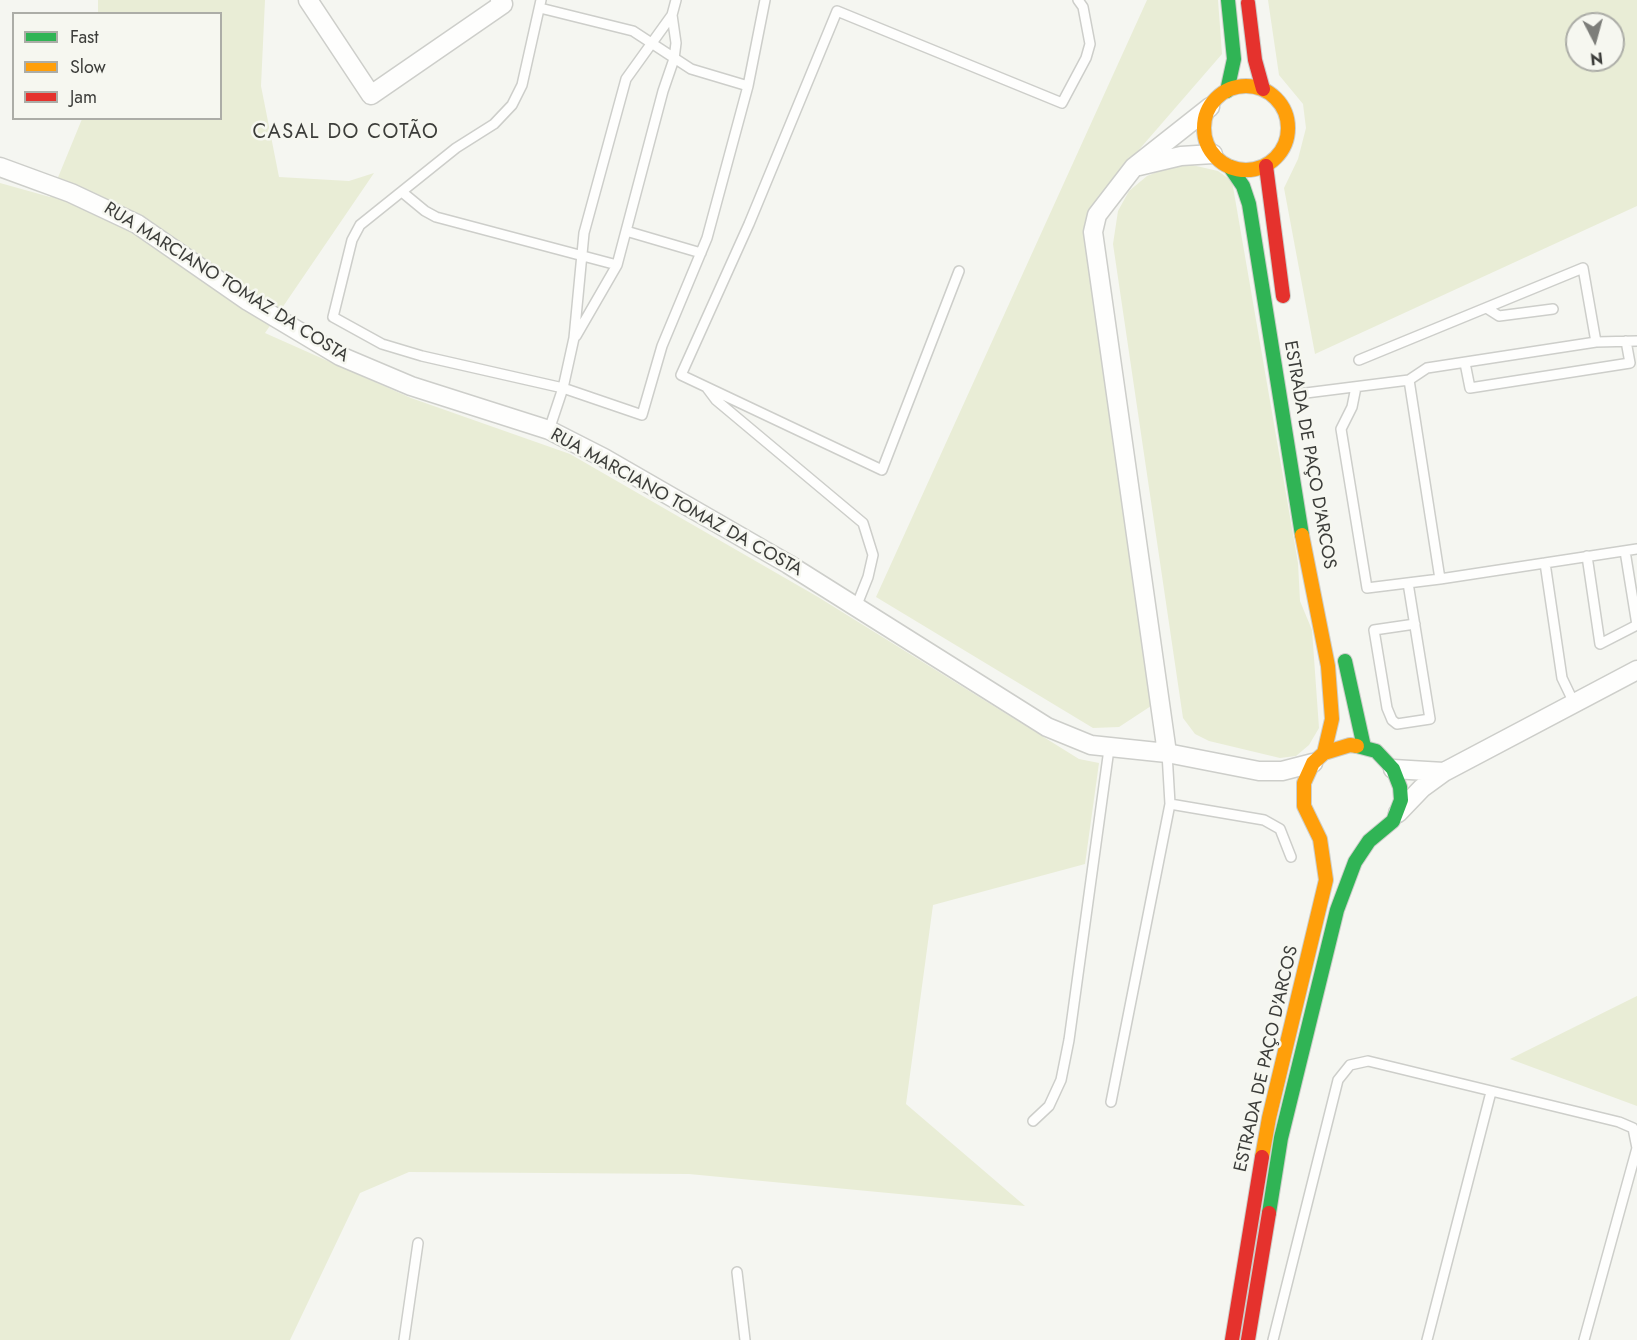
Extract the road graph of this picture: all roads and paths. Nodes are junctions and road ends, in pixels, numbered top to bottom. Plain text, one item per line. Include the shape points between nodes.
1 (308, 0) edge
2 (500, 0) edge
3 (676, 0) edge
4 (765, 0) edge
5 (1078, 0) edge
6 (1228, 0) edge
7 (1247, 0) edge
8 (540, 4) edge
9 (672, 15) junction
10 (652, 42) junction
11 (674, 59) junction
12 (748, 86) junction
13 (1263, 89) junction
14 (1227, 91) junction
15 (1210, 107) junction
16 (1213, 154) junction
17 (1134, 166) junction
18 (1266, 166) junction
19 (0, 167) edge
20 (1230, 167) junction
21 (402, 192) junction
22 (626, 231) junction
23 (701, 254) junction
24 (580, 256) junction
25 (616, 265) junction
26 (959, 271) dead end
27 (1488, 309) junction
28 (1553, 309) dead end
29 (1286, 314) dead end
30 (574, 338) junction
31 (1626, 341) junction
32 (1637, 341) edge
33 (1596, 342) junction
34 (1359, 360) dead end
35 (1466, 363) junction
36 (1409, 380) junction
37 (706, 386) junction
38 (1356, 387) junction
39 (563, 388) junction
40 (1298, 394) dead end
41 (549, 430) junction
42 (1637, 549) edge
43 (1625, 551) junction
44 (1587, 556) junction
45 (1545, 562) junction
46 (1440, 579) junction
47 (1408, 583) junction
48 (856, 606) junction
49 (1415, 624) junction
50 (1637, 625) edge
51 (1341, 641) dead end
52 (1637, 670) edge
53 (1574, 703) junction
54 (1364, 747) junction
55 (1109, 748) junction
56 (1167, 753) junction
57 (1318, 758) junction
58 (1393, 769) junction
59 (1259, 771) junction
60 (1444, 772) junction
61 (1303, 798) junction
62 (1170, 804) junction
63 (1398, 813) junction
64 (1313, 824) junction
65 (1376, 836) junction
66 (1291, 857) dead end
67 (1491, 1092) junction
68 (1111, 1102) dead end
69 (1033, 1121) dead end
70 (418, 1243) dead end
71 (737, 1272) dead end
72 (404, 1340) edge
73 (745, 1340) edge
74 (1232, 1340) edge
75 (1248, 1340) edge
76 (1273, 1340) edge
77 (1427, 1340) edge
78 (1584, 1340) edge

1 - 2 street via 371,94 503,4
3 - 9 lane
4 - 12 lane
5 - 37 lane via 1090,44 1062,103 837,11 749,224 681,375
6 - 14 main road via 1234,59
7 - 13 main road
8 - 10 lane via 633,31
8 - 21 lane via 522,85 512,105 494,124 456,148
9 - 10 lane
9 - 11 lane
10 - 11 lane
10 - 24 lane via 626,80
11 - 12 lane via 691,69
11 - 22 lane
12 - 23 lane
13 - 14 main road via 1240,86
13 - 18 main road via 1275,97 1288,120 1284,147
14 - 15 main road
15 - 16 main road via 1204,135
15 - 17 street
16 - 17 street
16 - 20 main road, ESTRADA DE PAÇO D'ARCOS
17 - 56 street via 1097,215 1093,232
18 - 20 main road via 1244,170
18 - 29 main road
19 - 41 street, RUA MARCIANO TOMAZ DA COSTA via 80,197 137,224 248,301 340,356 411,386
20 - 57 main road, ESTRADA DE PAÇO D'ARCOS via 1244,186 1249,204 1298,515 1328,666 1332,719
21 - 24 lane via 436,217
21 - 39 lane via 360,225 352,240 333,317 382,344
22 - 23 lane
22 - 25 lane
23 - 39 lane via 662,346 642,415
24 - 25 lane
24 - 30 lane
25 - 30 lane
26 - 37 lane via 882,470
27 - 28 lane via 1499,316
27 - 33 lane via 1583,268
27 - 34 lane
30 - 39 lane
31 - 32 lane
31 - 33 lane
31 - 35 lane via 1630,363 1470,388
33 - 35 lane
35 - 36 lane via 1427,368
36 - 38 lane
36 - 46 lane
37 - 48 lane via 716,400 863,523 873,555
38 - 40 lane
38 - 47 lane via 1341,429 1367,588
39 - 41 lane
41 - 48 street, RUA MARCIANO TOMAZ DA COSTA via 700,512
42 - 43 lane
43 - 44 lane
43 - 50 lane
44 - 45 lane
44 - 50 lane via 1600,644
45 - 46 lane
45 - 53 lane via 1562,678
46 - 47 lane
47 - 49 lane
48 - 55 street, RUA MARCIANO TOMAZ DA COSTA via 1047,727
49 - 49 lane via 1430,719 1397,724 1387,708 1374,630
51 - 54 main road
52 - 53 street
53 - 60 street
54 - 57 main road via 1350,745
54 - 58 main road via 1376,752
55 - 56 street, RUA MARCIANO TOMAZ DA COSTA
55 - 69 lane via 1061,1080 1049,1106
56 - 59 street, RUA MARCIANO TOMAZ DA COSTA
56 - 62 lane
57 - 59 street, RUA MARCIANO TOMAZ DA COSTA via 1282,771
57 - 61 main road, ESTRADA DE PAÇO D'ARCOS via 1304,783
58 - 60 street
58 - 63 main road via 1400,787
59 - 61 street, RUA MARCIANO TOMAZ DA COSTA via 1282,781
60 - 63 street
61 - 64 main road, ESTRADA DE PAÇO D'ARCOS
62 - 66 lane via 1264,820 1280,830
62 - 68 lane
63 - 65 main road, ESTRADA DE PAÇO D'ARCOS
64 - 65 main road via 1343,841 1365,841
64 - 74 main road, ESTRADA DE PAÇO D'ARCOS via 1324,852 1326,880 1269,1118
65 - 75 main road, ESTRADA DE PAÇO D'ARCOS via 1355,862 1337,910 1281,1138
67 - 76 lane via 1368,1061 1358,1061 1343,1072
67 - 77 lane
67 - 78 lane via 1633,1128 1637,1148
70 - 72 lane
71 - 73 lane

